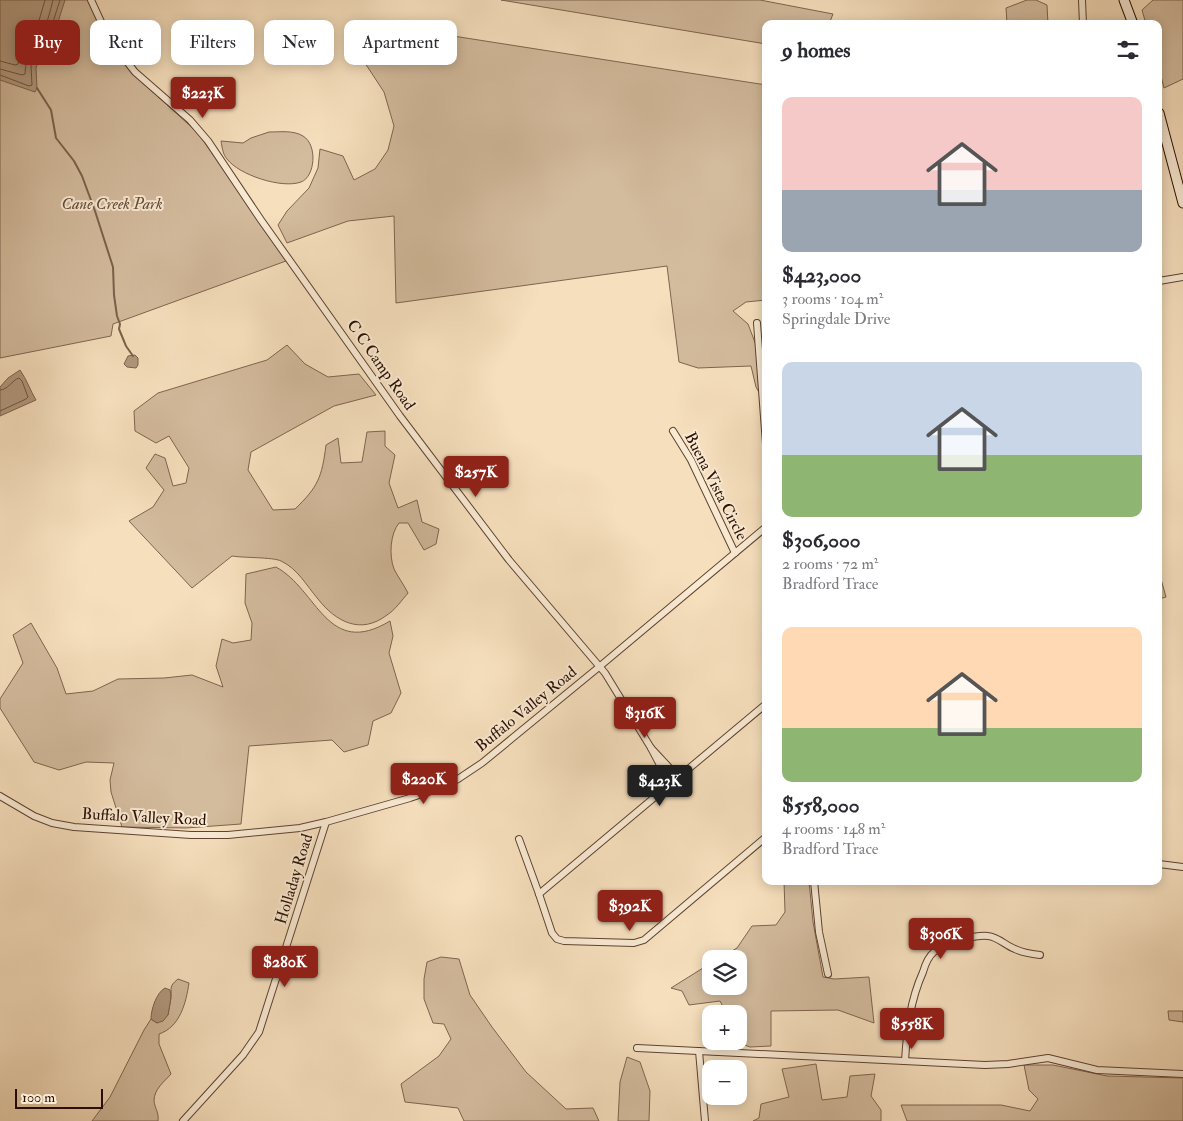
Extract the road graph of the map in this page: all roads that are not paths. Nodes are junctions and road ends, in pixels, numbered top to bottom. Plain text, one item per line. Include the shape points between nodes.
1 (91, 0) edge
2 (1082, 0) edge
3 (1124, 0) edge
4 (1083, 20) edge
5 (1132, 20) edge
6 (1162, 124) edge
7 (1183, 203) edge
8 (1183, 277) edge
9 (1162, 280) edge
10 (757, 323) dead end
11 (762, 390) edge
12 (673, 431) dead end
13 (762, 530) edge
14 (734, 553) junction
15 (599, 668) junction
16 (762, 707) edge
17 (651, 748) junction
18 (678, 777) junction
19 (667, 786) junction
20 (0, 796) edge
21 (326, 822) junction
22 (519, 839) dead end
23 (762, 840) edge
24 (1162, 864) edge
25 (1183, 867) edge
26 (814, 885) edge
27 (539, 894) junction
28 (1040, 955) dead end
29 (828, 974) dead end
30 (637, 1048) dead end
31 (699, 1051) junction
32 (905, 1061) junction
33 (1183, 1074) edge
34 (183, 1121) edge
35 (705, 1121) edge

1 - 15 street, C C Camp Road via 108,39 135,72 190,120 208,141 400,416 509,560
2 - 4 street
3 - 5 street
6 - 7 street
8 - 9 street
10 - 11 street
12 - 14 street, Buena Vista Circle via 692,460
13 - 14 street, Buffalo Valley Road
14 - 15 street, Buffalo Valley Road
15 - 17 street, C C Camp Road via 612,683
15 - 21 street, Buffalo Valley Road via 504,746 458,779 410,798
16 - 18 street
17 - 18 street
17 - 19 street
18 - 19 street
19 - 27 street
20 - 21 street, Buffalo Valley Road via 52,823 100,830 228,835
21 - 34 street, Holladay Road via 259,1032 243,1055
22 - 27 street
23 - 27 street via 644,940 634,943 556,939
24 - 25 street
26 - 29 street via 819,932
28 - 32 street via 1024,953 988,936 956,940 932,953 912,1001
30 - 31 street
31 - 32 street
31 - 35 street
32 - 33 street via 985,1065 1048,1058 1097,1070

